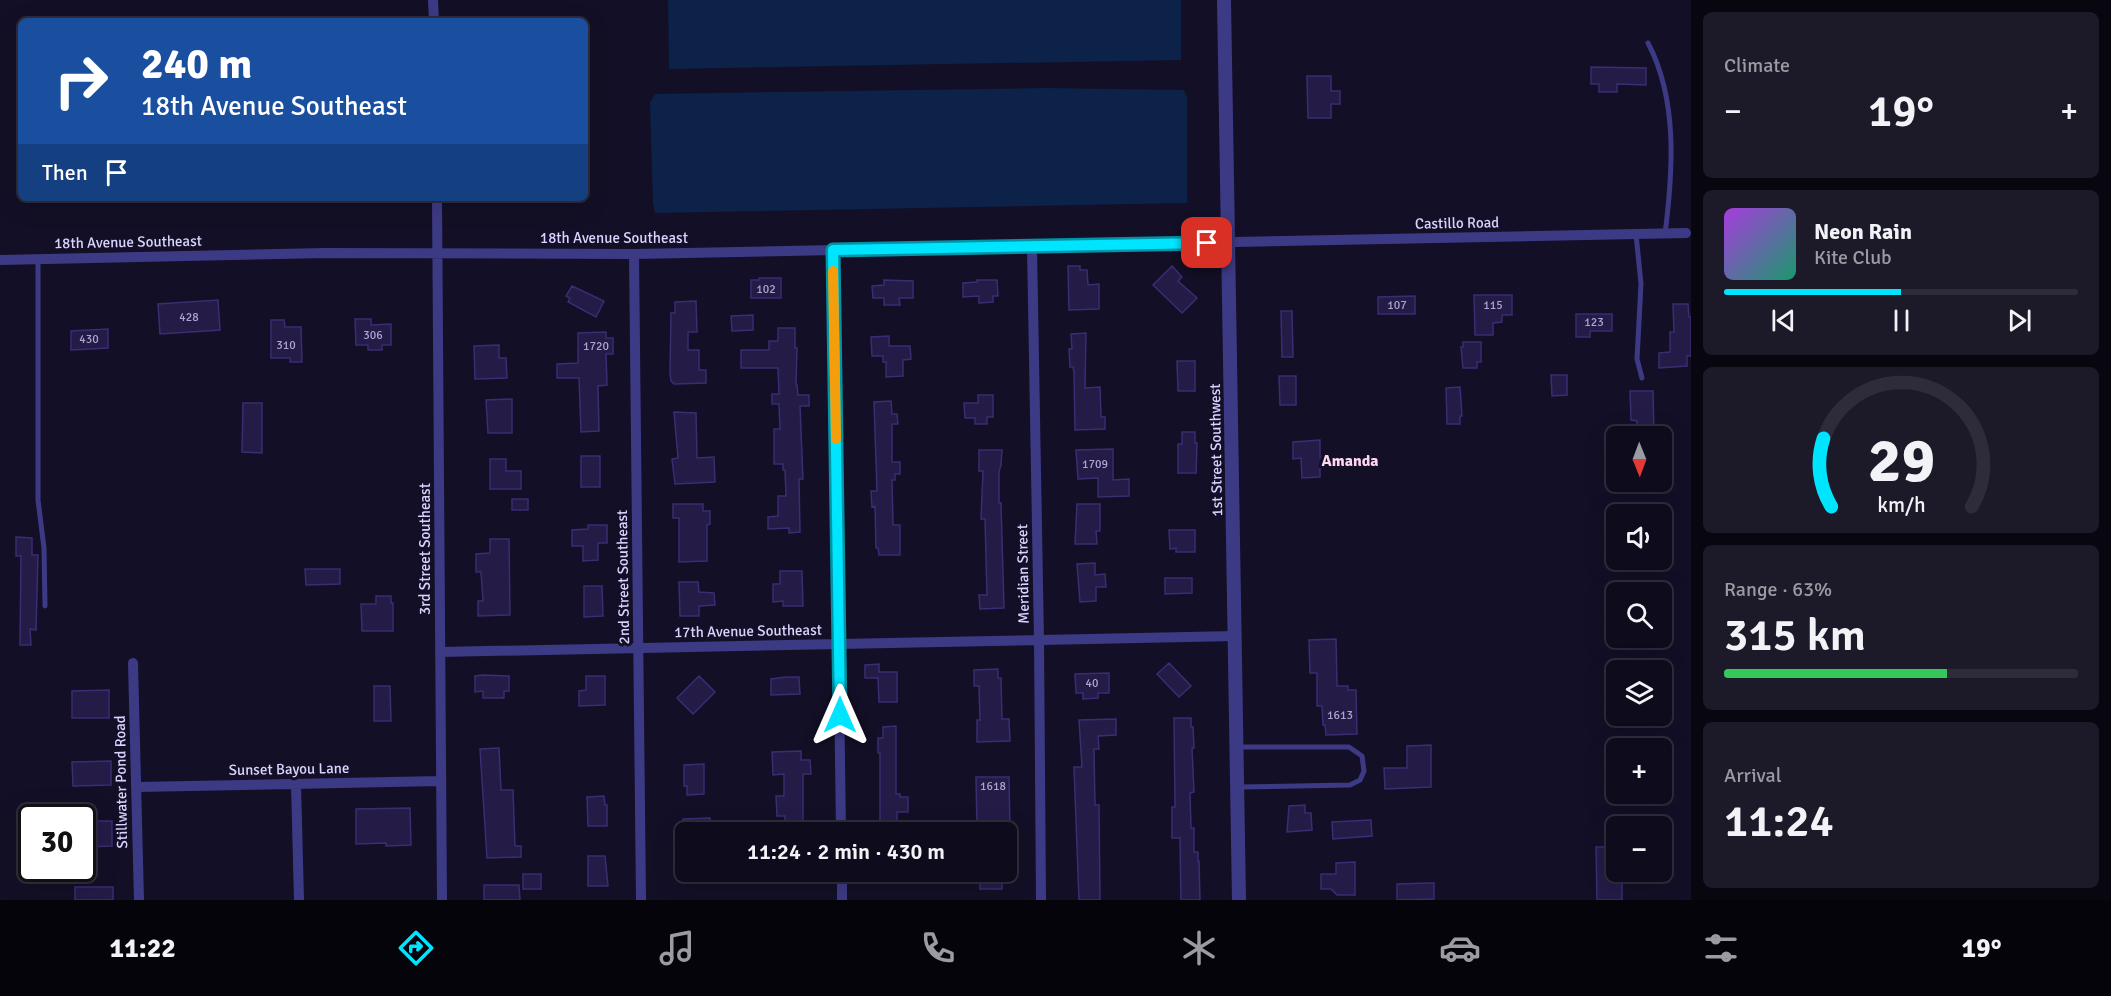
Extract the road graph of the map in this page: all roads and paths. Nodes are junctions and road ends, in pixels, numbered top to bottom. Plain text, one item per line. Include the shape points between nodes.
1 (433, 0) edge
2 (1224, 0) edge
3 (434, 18) edge
4 (1648, 43) dead end
5 (437, 201) edge
6 (1688, 233) edge
7 (1636, 234) junction
8 (1665, 234) junction
9 (1228, 243) junction
10 (1032, 247) junction
11 (833, 250) junction
12 (438, 252) junction
13 (634, 254) junction
14 (38, 259) junction
15 (0, 260) edge
16 (1642, 378) dead end
17 (45, 606) dead end
18 (1236, 636) junction
19 (1039, 640) junction
20 (840, 644) junction
21 (639, 649) junction
22 (440, 652) junction
23 (133, 663) dead end
24 (1237, 747) junction
25 (441, 781) junction
26 (296, 784) junction
27 (137, 787) junction
28 (1238, 787) junction
29 (842, 822) edge
30 (842, 882) edge
31 (139, 900) edge
32 (299, 900) edge
33 (442, 900) edge
34 (641, 900) edge
35 (842, 900) edge
36 (1041, 900) edge
37 (1239, 900) edge

1 - 3 street
2 - 9 street, 1st Street Southwest
4 - 8 lane via 1664,87 1670,130
5 - 12 street, 3rd Street Southeast
6 - 8 street, Castillo Road
7 - 8 street, Castillo Road
7 - 9 street, Castillo Road
7 - 16 lane via 1641,284 1637,359
9 - 10 street, 18th Avenue Southeast
9 - 18 street, 1st Street Southwest
10 - 11 street, 18th Avenue Southeast
10 - 19 street, Meridian Street
11 - 13 street, 18th Avenue Southeast
11 - 20 street
12 - 13 street, 18th Avenue Southeast
12 - 14 street, 18th Avenue Southeast
12 - 22 street, 3rd Street Southeast
13 - 21 street, 2nd Street Southeast
14 - 15 street, 18th Avenue Southeast
14 - 17 lane via 38,500
18 - 19 street, 17th Avenue Southeast
18 - 24 street, 1st Street Southwest
19 - 20 street, 17th Avenue Southeast
19 - 36 street, Meridian Street
20 - 21 street, 17th Avenue Southeast
20 - 29 street
21 - 22 street, 17th Avenue Southeast
21 - 34 street, 2nd Street Southeast
22 - 25 street, 3rd Street Southeast
23 - 27 street, Stillwater Pond Road
24 - 28 street, 1st Street Southwest
24 - 28 lane via 1349,747 1362,756 1365,764 1360,780 1350,785
25 - 26 street, Sunset Bayou Lane
25 - 33 street, 3rd Street Southeast
26 - 27 street, Sunset Bayou Lane
26 - 32 street
27 - 31 street, Stillwater Pond Road
28 - 37 street, 1st Street Southwest
30 - 35 street

